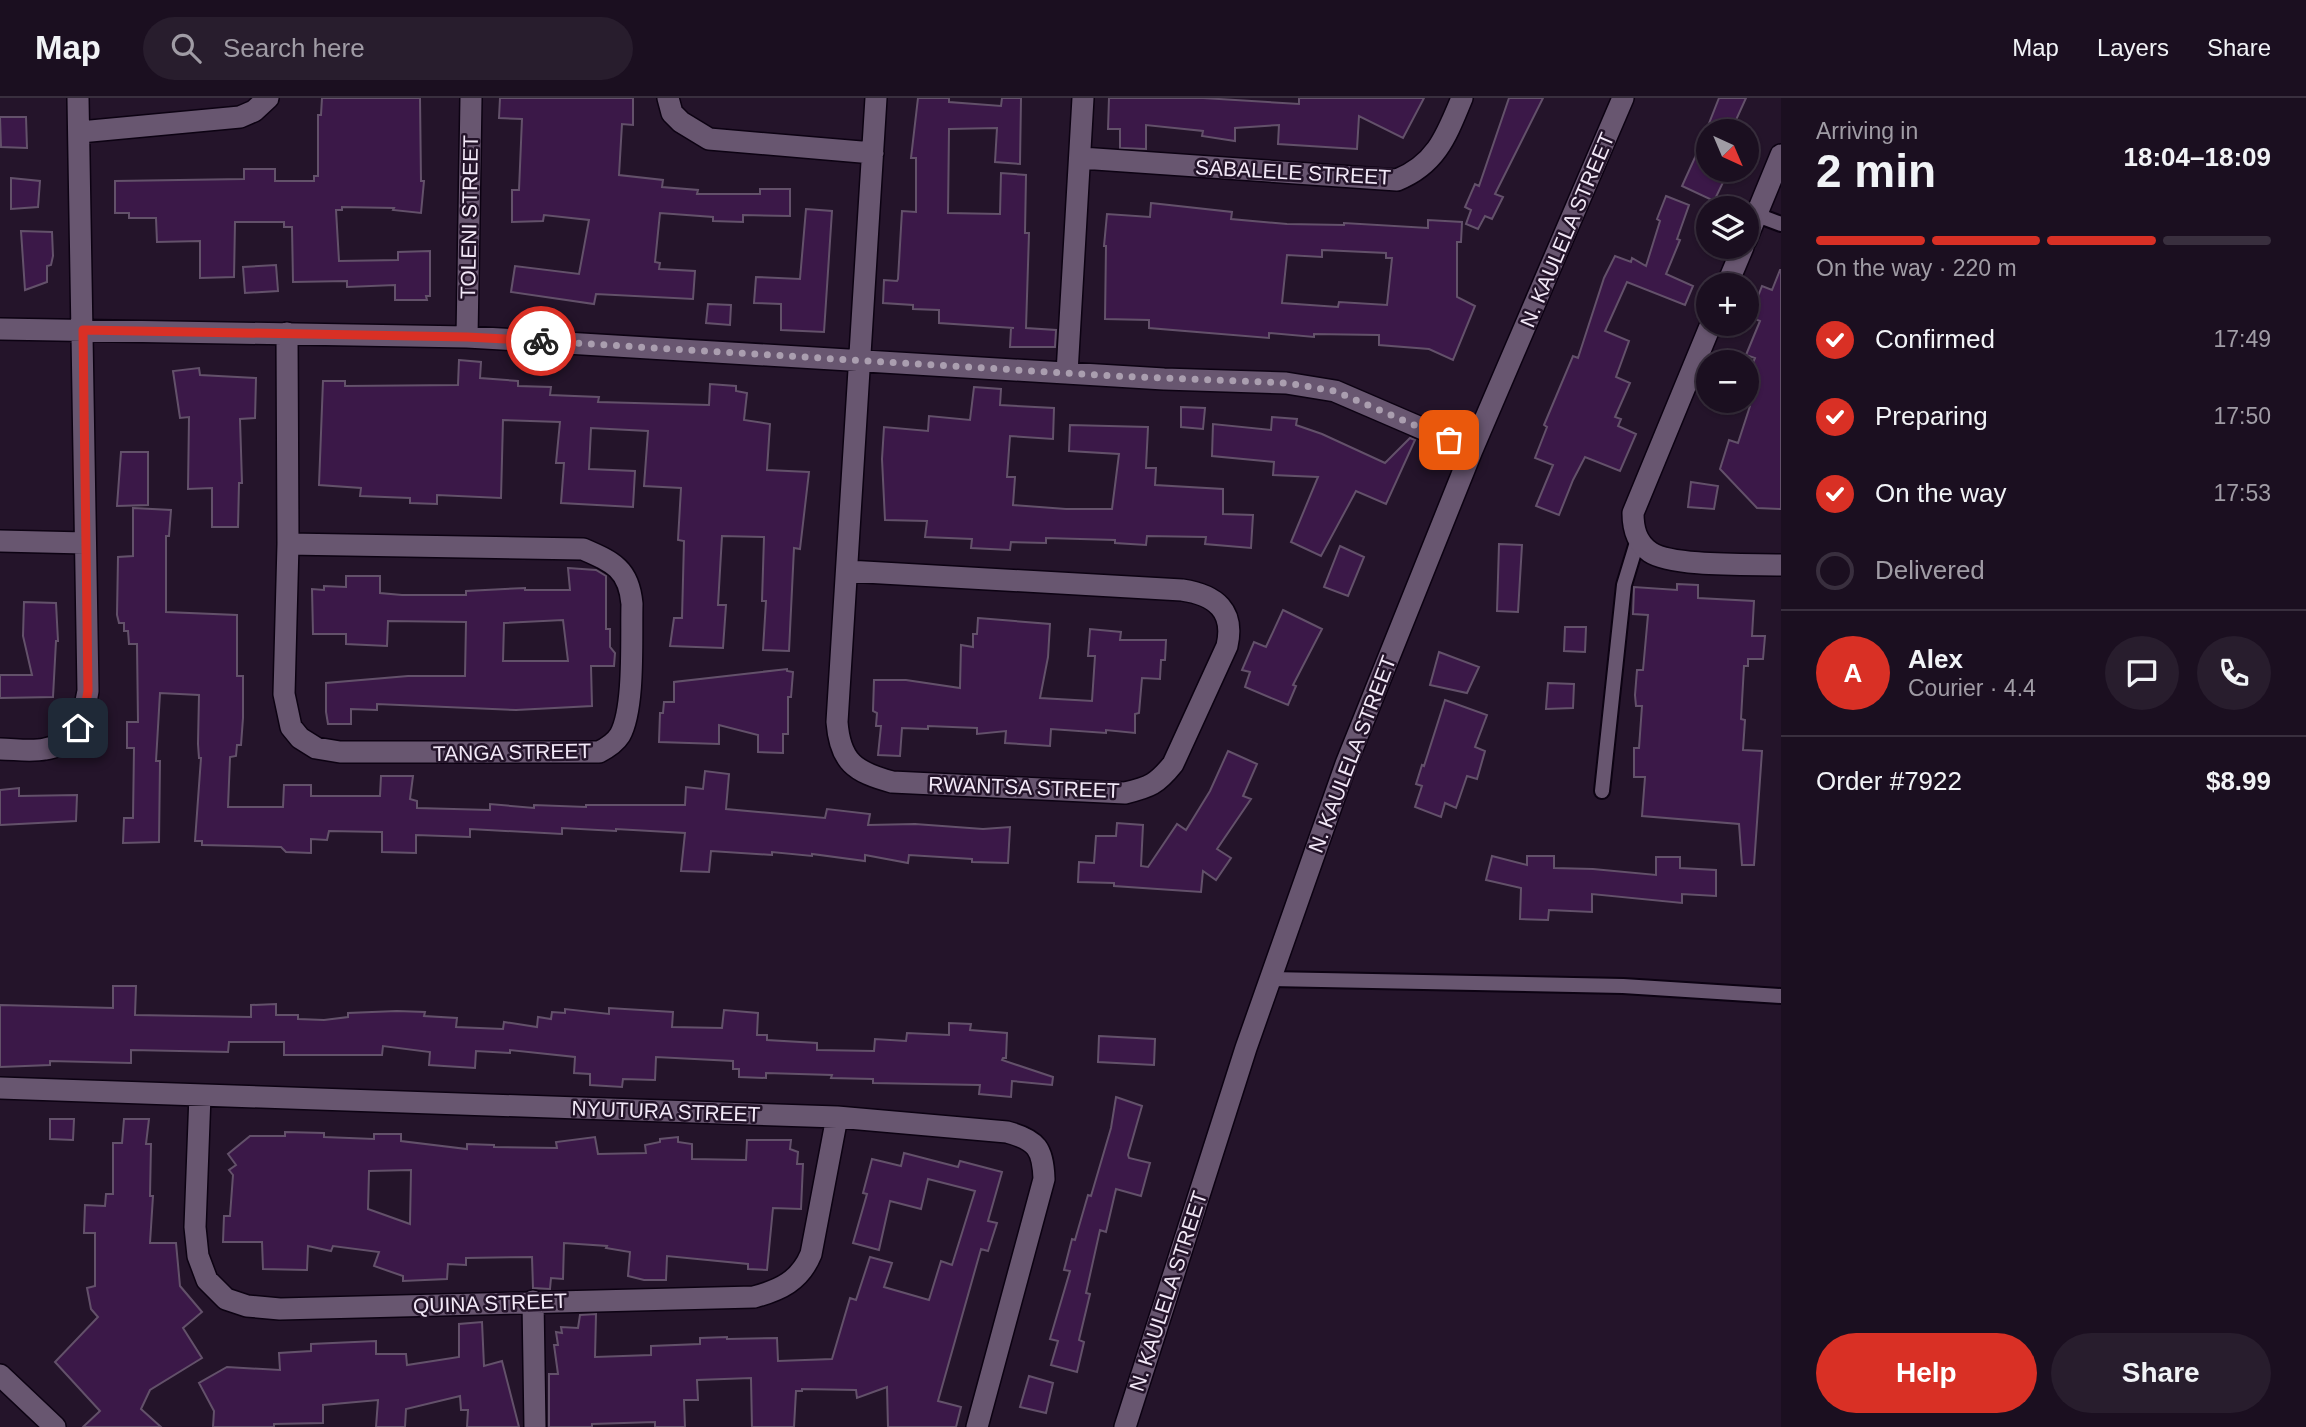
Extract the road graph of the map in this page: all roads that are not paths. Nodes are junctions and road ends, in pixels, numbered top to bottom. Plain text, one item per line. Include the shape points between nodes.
1 (78, 98) edge
2 (268, 98) edge
3 (471, 98) edge
4 (668, 98) edge
5 (876, 98) edge
6 (1083, 98) edge
7 (1462, 98) edge
8 (1623, 98) edge
9 (80, 132) junction
10 (873, 153) junction
11 (1781, 155) edge
12 (1081, 158) junction
13 (1759, 210) edge
14 (1759, 216) edge
15 (1781, 224) edge
16 (0, 329) edge
17 (83, 330) junction
18 (287, 333) junction
19 (1706, 336) edge
20 (467, 337) junction
21 (859, 359) junction
22 (1067, 373) junction
23 (1472, 450) junction
24 (1638, 539) junction
25 (0, 541) edge
26 (85, 543) junction
27 (288, 544) junction
28 (1781, 565) edge
29 (847, 571) junction
30 (0, 749) edge
31 (1602, 791) dead end
32 (1270, 979) junction
33 (1781, 996) edge
34 (0, 1088) edge
35 (200, 1095) junction
36 (837, 1117) junction
37 (533, 1301) junction
38 (0, 1375) edge
39 (55, 1427) edge
40 (535, 1427) edge
41 (977, 1427) edge
42 (1125, 1427) edge

1 - 9 street
2 - 9 street via 240,117
3 - 20 street, TOLENI STREET
4 - 10 street via 672,113 681,122 709,139
5 - 10 street, RWANTSA STREET
6 - 12 street
7 - 12 street, SABALELE STREET via 1444,140 1412,174 1397,180
8 - 23 street, N. KAULELA STREET
9 - 17 street
10 - 21 street, RWANTSA STREET
11 - 13 street
12 - 22 street
14 - 15 lane
16 - 17 street
17 - 18 street
17 - 26 street
18 - 20 street
18 - 27 street, TANGA STREET
19 - 24 street via 1633,513
20 - 21 street
21 - 22 street
21 - 29 street, RWANTSA STREET
22 - 23 street via 1286,383 1335,391
23 - 32 street, N. KAULELA STREET via 1346,764
24 - 28 street via 1651,552 1674,559
24 - 31 lane via 1624,584
25 - 26 street
26 - 30 street via 88,691 84,714 78,728 45,750
27 - 27 street, TANGA STREET via 284,694 291,727 316,748 340,752 580,753 599,752 620,735 628,705 632,604 622,570 609,560 583,549
29 - 29 street, RWANTSA STREET via 838,741 842,753 858,768 892,782 1125,793 1147,788 1172,764 1230,631 1228,618 1211,598 1198,592
32 - 33 lane via 1623,986
32 - 42 street, N. KAULELA STREET
34 - 35 street, NYUTURA STREET
35 - 36 street, NYUTURA STREET
35 - 37 street, QUINA STREET via 198,1256 207,1280 226,1299 247,1306 291,1309
36 - 37 street, QUINA STREET via 811,1254 806,1268 779,1290 754,1297
36 - 41 street, NYUTURA STREET via 1007,1132 1027,1137 1044,1160 1039,1204
37 - 40 street
38 - 39 street

